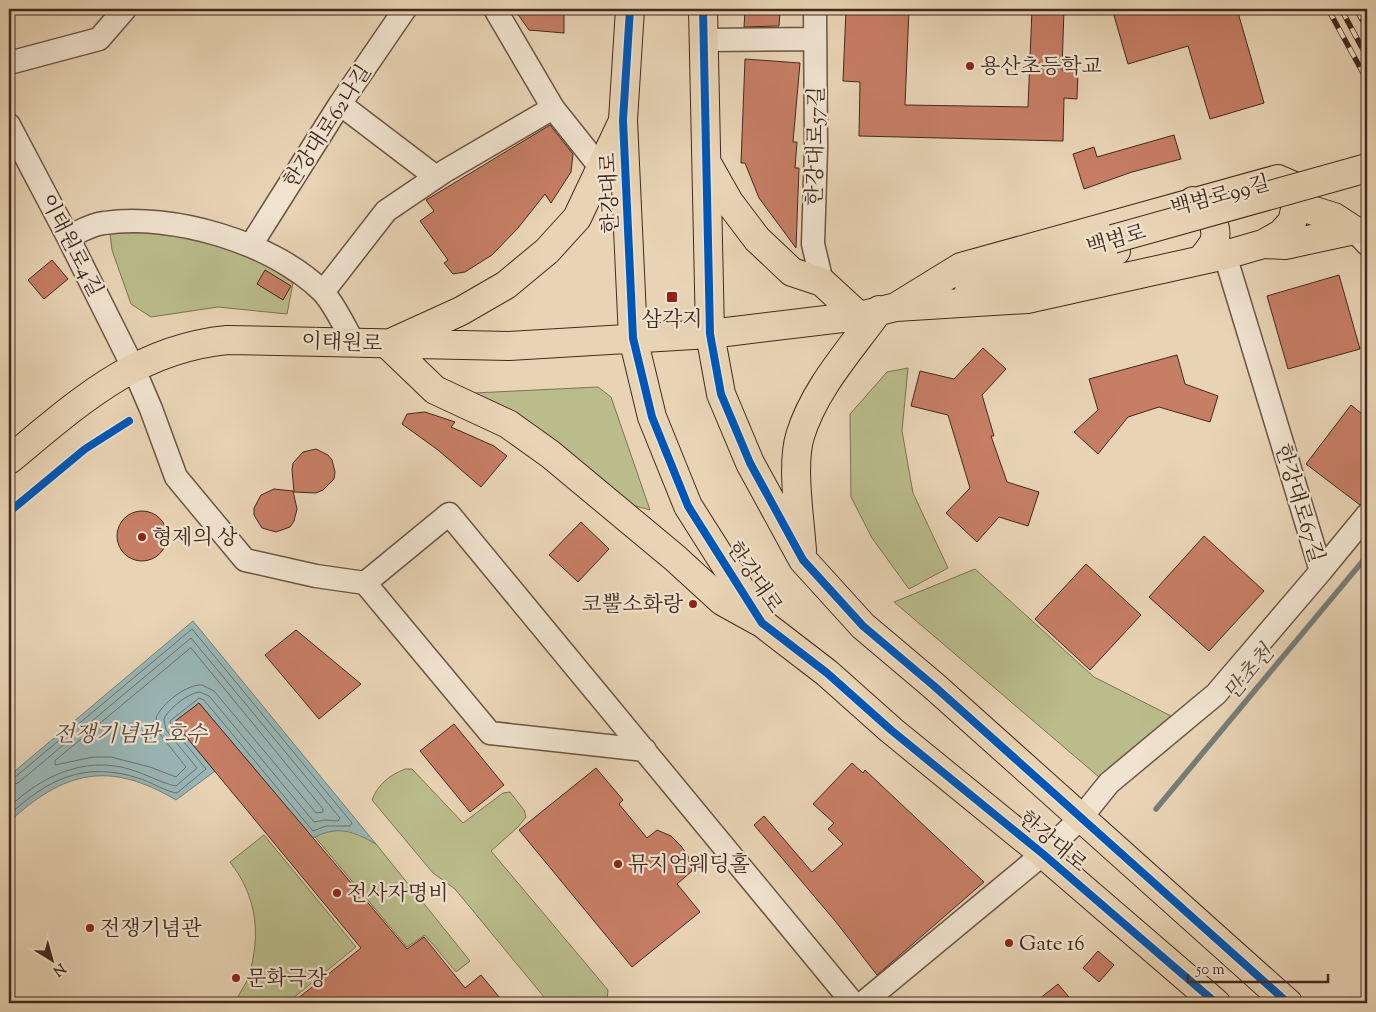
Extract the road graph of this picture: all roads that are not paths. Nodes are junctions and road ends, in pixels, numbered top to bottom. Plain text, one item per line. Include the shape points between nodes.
1 (125, 9) edge
2 (405, 9) edge
3 (495, 9) edge
4 (630, 9) edge
5 (703, 9) edge
6 (816, 9) edge
7 (815, 39) junction
8 (704, 40) junction
9 (9, 63) edge
10 (340, 104) junction
11 (553, 108) junction
12 (623, 120) junction
13 (9, 125) edge
14 (707, 162) junction
15 (600, 167) junction
16 (1367, 168) edge
17 (436, 177) junction
18 (1367, 180) edge
19 (1193, 201) junction
20 (1298, 206) junction
21 (68, 237) junction
22 (1361, 237) edge
23 (251, 244) junction
24 (1263, 244) junction
25 (1115, 245) junction
26 (1213, 258) junction
27 (822, 282) junction
28 (323, 292) junction
29 (878, 311) junction
30 (710, 334) junction
31 (633, 338) junction
32 (354, 343) junction
33 (387, 344) junction
34 (133, 367) junction
35 (9, 460) edge
36 (1367, 515) edge
37 (803, 560) junction
38 (1321, 571) junction
39 (365, 582) junction
40 (762, 623) junction
41 (644, 750) junction
42 (1080, 818) junction
43 (1043, 854) junction
44 (853, 1003) edge
45 (863, 1003) edge
46 (1216, 1003) edge
47 (1288, 1003) edge

1 - 9 street via 99,39
2 - 10 street, 한강대로62나길
3 - 11 street
4 - 12 main road, 한강대로
5 - 8 main road, 한강대로
6 - 7 street, 한강대로57길
7 - 8 street
7 - 27 street, 한강대로57길 via 813,244
8 - 14 main road, 한강대로
10 - 17 street
10 - 23 street, 한강대로62나길
11 - 15 street
11 - 17 street
12 - 15 main road
12 - 31 main road, 한강대로
13 - 21 street, 이태원로4길
14 - 27 main road via 729,202 757,239 792,272
14 - 30 main road, 한강대로
15 - 33 main road via 577,218 540,257 506,285 461,311
16 - 25 main road, 백범로, bridge
17 - 28 street via 386,210
18 - 25 main road, 백범로
19 - 20 main road, 백범로99길 via 1278,179 1286,181 1296,192
19 - 26 main road via 1206,210 1212,220 1215,234
19 - 29 main road, 백범로99길 via 961,267
20 - 22 main road via 1334,217
20 - 24 main road, 백범로99길 via 1292,222 1281,234
21 - 23 street via 102,223 157,221
21 - 34 street, 이태원로4길
22 - 24 main road via 1285,245
23 - 28 street via 282,261
24 - 26 main road, 백범로99길
25 - 29 main road, 백범로 via 993,284
26 - 29 main road, 백범로99길 via 1027,299
26 - 38 street, 한강대로67길
27 - 29 main road
28 - 32 street
29 - 30 main road, 백범로
29 - 37 main road via 815,400 799,437 796,476
30 - 31 main road, 이태원로
30 - 37 main road, 한강대로 via 721,394 750,463
31 - 33 main road, 이태원로 via 509,346
31 - 40 main road, 한강대로 via 652,417 688,506
32 - 33 main road, 이태원로
32 - 34 main road, 이태원로 via 210,342 178,349
33 - 40 main road via 435,390 501,420 550,454 722,601
34 - 35 main road, 이태원로 via 89,395
34 - 39 street, 이태원로4길 via 176,477 245,560 316,576
36 - 38 street
37 - 42 main road, 한강대로 via 863,626
38 - 42 street, 한강대로67길 via 1216,694 1109,783
39 - 41 street via 490,733
39 - 41 street via 449,514
40 - 43 main road, 한강대로 via 827,673 891,730
41 - 44 street
42 - 43 street, 한강대로67길
42 - 47 main road, 한강대로
43 - 45 street, 한강대로67길
43 - 46 main road, 한강대로

